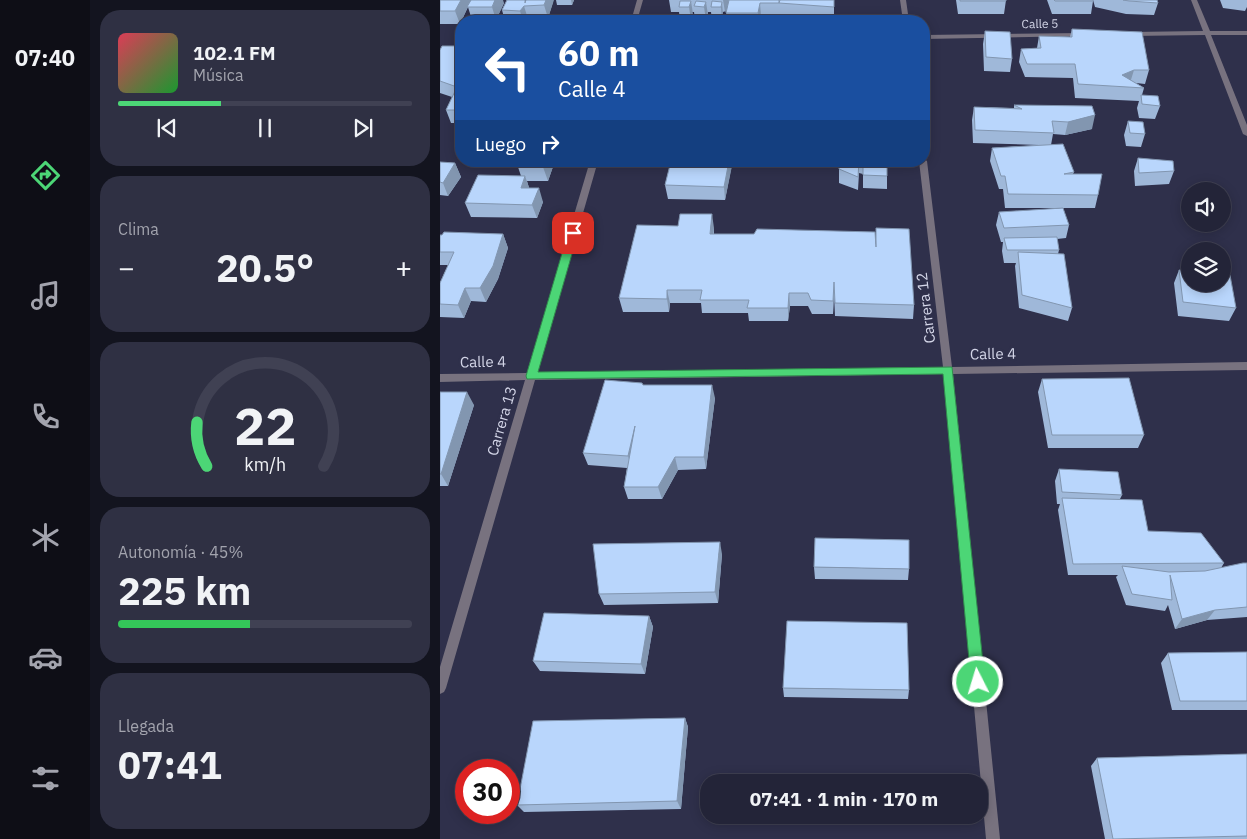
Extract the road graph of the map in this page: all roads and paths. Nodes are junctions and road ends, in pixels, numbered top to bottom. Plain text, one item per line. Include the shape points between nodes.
1 (640, 0) edge
2 (903, 0) edge
3 (1194, 0) edge
4 (636, 15) edge
5 (905, 15) edge
6 (1208, 34) junction
7 (1247, 34) edge
8 (1090, 35) edge
9 (1120, 35) edge
10 (930, 37) edge
11 (1247, 134) edge
12 (592, 167) edge
13 (924, 167) edge
14 (1247, 366) edge
15 (948, 370) junction
16 (531, 376) junction
17 (440, 378) edge
18 (440, 688) edge
19 (993, 839) edge

1 - 4 street
2 - 5 street
3 - 6 street
6 - 7 street
6 - 9 street
6 - 11 street
8 - 10 street, Calle 5
12 - 16 street, Carrera 13
13 - 15 street, Carrera 12
14 - 15 street, Calle 4
15 - 16 street, Calle 4
15 - 19 street, Carrera 12
16 - 17 street, Calle 4
16 - 18 street, Carrera 13

